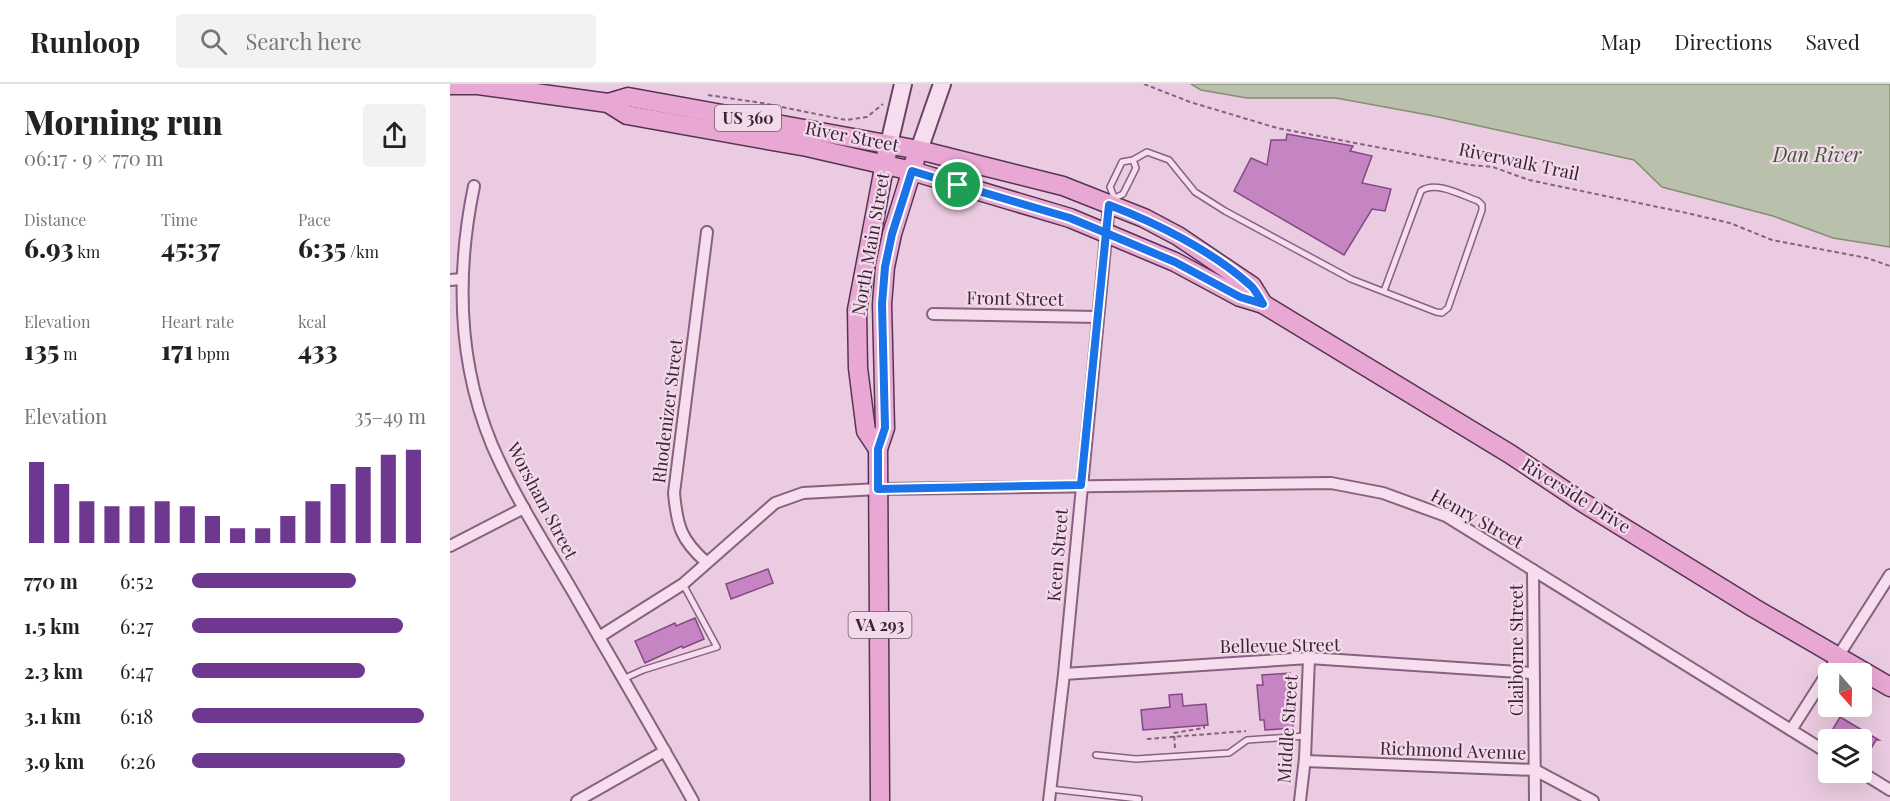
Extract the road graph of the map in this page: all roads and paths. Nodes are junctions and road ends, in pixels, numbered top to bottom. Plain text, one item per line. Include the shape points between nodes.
1 (1144, 84) edge
2 (450, 85) edge
3 (940, 92) edge
4 (896, 93) edge
5 (701, 95) dead end
6 (608, 103) junction
7 (888, 144) junction
8 (919, 150) junction
9 (1133, 160) junction
10 (885, 164) junction
11 (912, 171) junction
12 (474, 186) dead end
13 (1111, 201) junction
14 (707, 232) dead end
15 (1106, 233) junction
16 (1890, 266) edge
17 (462, 279) junction
18 (450, 280) edge
19 (1384, 291) junction
20 (1263, 304) junction
21 (933, 314) dead end
22 (1096, 317) junction
23 (878, 449) junction
24 (1081, 485) junction
25 (878, 489) junction
26 (524, 508) junction
27 (450, 546) edge
28 (706, 562) junction
29 (1533, 570) junction
30 (1890, 575) edge
31 (683, 584) junction
32 (599, 637) junction
33 (1309, 658) junction
34 (1837, 658) junction
35 (1533, 673) junction
36 (1064, 674) junction
37 (623, 679) junction
38 (1890, 687) edge
39 (1204, 726) dead end
40 (1791, 730) junction
41 (1306, 736) junction
42 (1174, 738) junction
43 (1147, 739) dead end
44 (1247, 740) junction
45 (1818, 747) edge
46 (665, 752) junction
47 (1096, 754) dead end
48 (1305, 761) junction
49 (1535, 770) junction
50 (1872, 779) edge
51 (1050, 789) junction
52 (1890, 790) edge
53 (577, 801) edge
54 (693, 801) edge
55 (880, 801) edge
56 (1049, 801) edge
57 (1138, 801) edge
58 (1300, 801) edge
59 (1535, 801) edge
60 (1593, 801) edge

1 - 16 path, Riverwalk Trail via 1277,128 1493,167 1529,180 1682,212 1772,240
2 - 6 main road, River Street / US 360 via 488,86
3 - 8 main road, VA 293
4 - 5 path via 875,113 846,120 748,100
4 - 7 main road, VA 293
6 - 7 main road, River Street / US 360 via 627,97
6 - 10 main road, River Street / US 360 via 627,115
7 - 8 main road, River Street / US 360
7 - 10 main road, North Main Street / VA 293
8 - 11 main road, North Main Street / VA 293
8 - 13 main road, Riverside Drive
9 - 13 lane via 1136,168 1123,194
9 - 13 lane via 1122,162 1110,187
9 - 19 lane via 1147,152 1169,160 1195,192 1225,211 1351,279
10 - 11 main road, River Street / US 360
10 - 23 main road, North Main Street / VA 293 via 857,310 858,368 866,430
11 - 15 main road, Riverside Drive via 1070,218
11 - 23 main road, North Main Street / VA 293 via 885,267 885,428
12 - 17 street, Worsham Street
13 - 15 street, Keen Street
13 - 20 main road, Riverside Drive via 1185,240 1252,286
14 - 28 street, Rhodenizer Street via 674,493 680,530 691,549
15 - 20 main road, Riverside Drive via 1175,262 1240,297
15 - 22 street, Keen Street
17 - 18 street
17 - 26 street, Worsham Street via 465,342 478,403 492,443
19 - 19 lane via 1436,312 1448,308 1482,205 1437,187 1421,191
20 - 34 main road, Riverside Drive
21 - 22 street, Front Street
22 - 24 street, Keen Street
23 - 25 main road, North Main Street / VA 293
24 - 25 street, Henry Street
24 - 29 street, Henry Street via 1310,482 1358,486 1446,516
24 - 36 street, Keen Street
25 - 28 street, Henry Street via 825,490 785,499
25 - 55 main road, North Main Street / VA 293
26 - 27 street
26 - 32 street, Worsham Street
28 - 31 street
29 - 35 street, Claiborne Street
29 - 40 street, Henry Street
30 - 34 street
31 - 32 street
31 - 37 lane via 717,647
32 - 37 street, Worsham Street
33 - 35 street, Bellevue Street
33 - 36 street, Bellevue Street
33 - 41 street, Middle Street
34 - 38 main road, Riverside Drive
34 - 40 street
35 - 49 street, Claiborne Street
36 - 51 street, Keen Street
37 - 46 street, Worsham Street
39 - 42 path via 1174,733
40 - 45 street, Henry Street
41 - 44 lane
41 - 48 street, Middle Street
42 - 43 path
42 - 44 path via 1246,731
44 - 47 lane via 1229,753 1136,759
46 - 53 street
46 - 54 street, Worsham Street
48 - 49 street, Richmond Avenue
48 - 58 street, Middle Street
49 - 59 street, Claiborne Street
49 - 60 street, Richmond Avenue
50 - 52 street
51 - 56 street, Keen Street
51 - 57 lane

